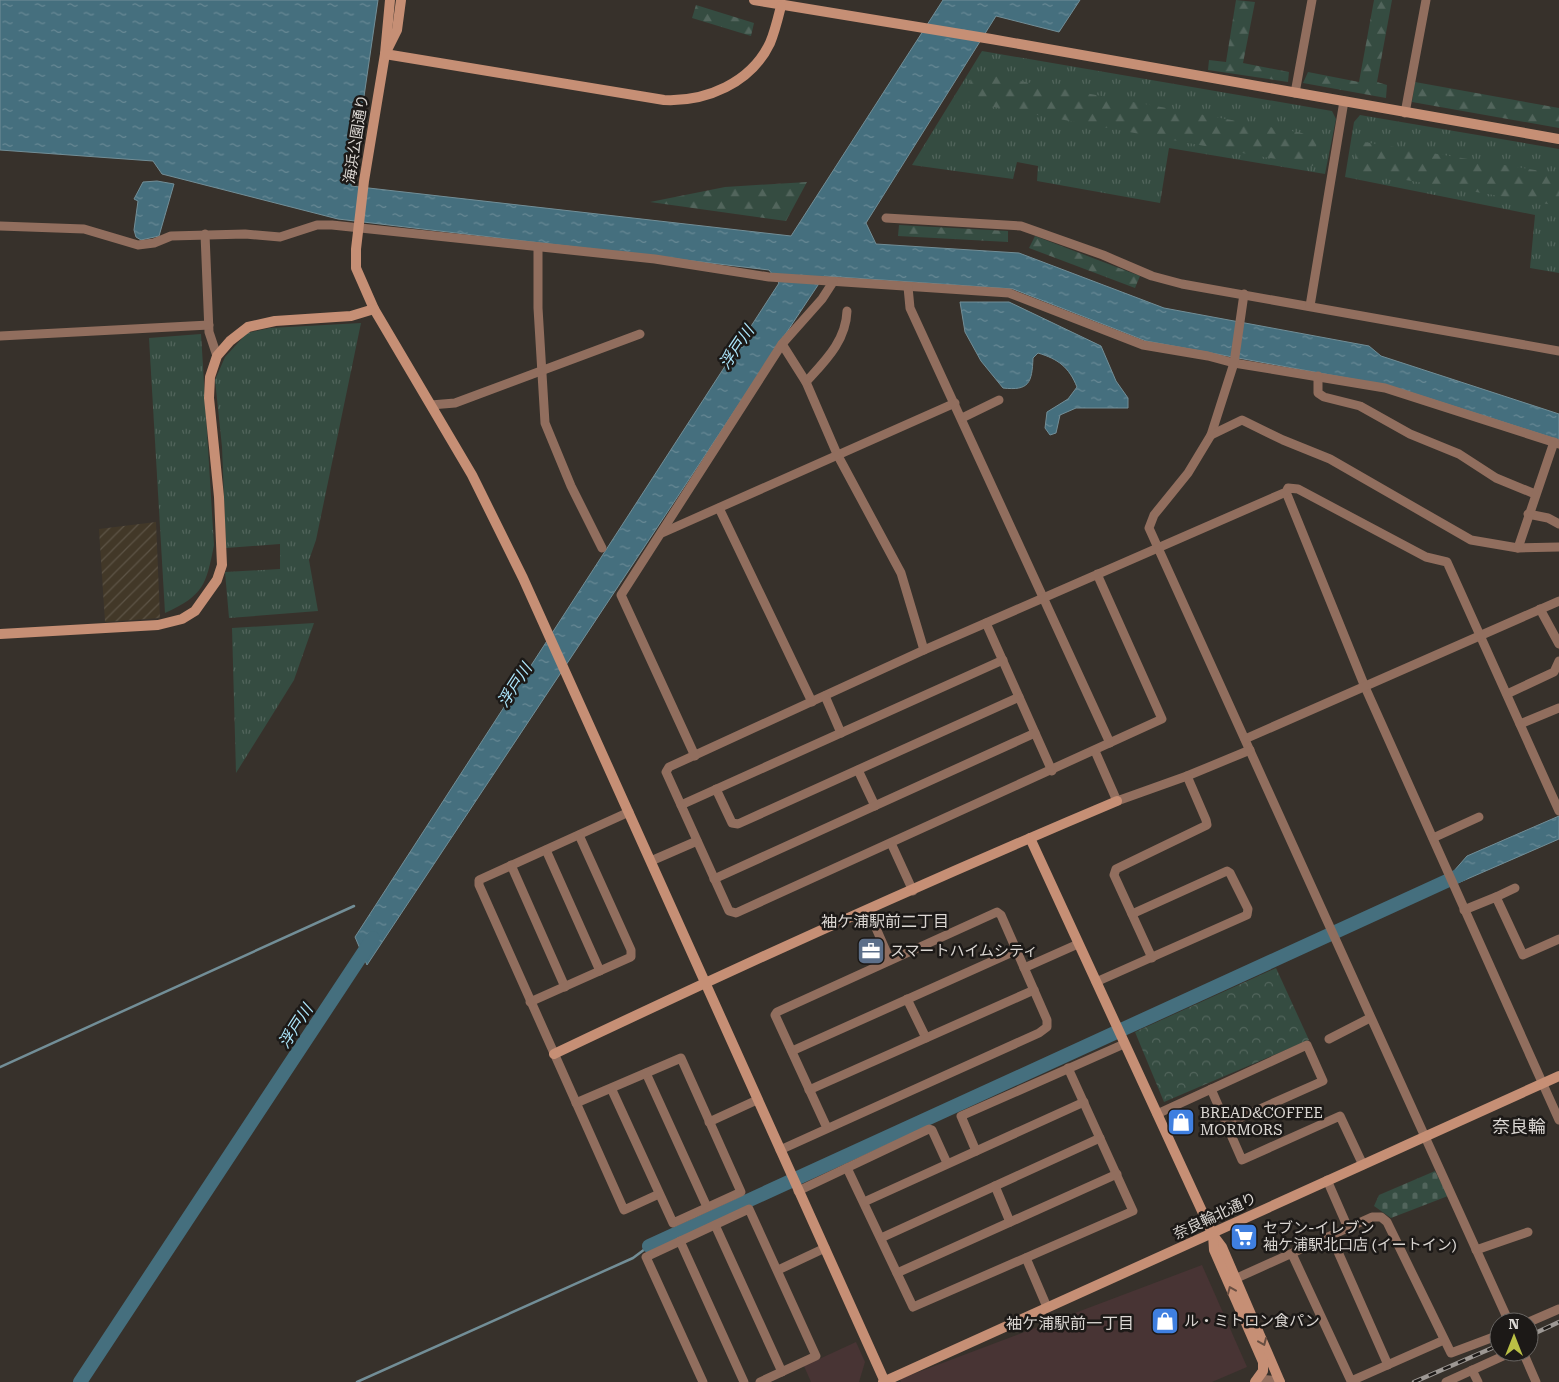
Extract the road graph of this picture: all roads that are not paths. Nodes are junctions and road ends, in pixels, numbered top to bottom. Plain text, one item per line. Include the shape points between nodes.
1 (390, 0) edge
2 (401, 0) edge
3 (754, 0) edge
4 (1312, 0) edge
5 (1426, 0) edge
6 (781, 6) junction
7 (386, 54) junction
8 (1295, 93) junction
9 (1344, 102) junction
10 (1405, 112) junction
11 (1559, 139) edge
12 (886, 218) dead end
13 (0, 226) edge
14 (358, 229) junction
15 (204, 234) junction
16 (538, 247) junction
17 (833, 282) junction
18 (908, 287) junction
19 (1244, 294) junction
20 (1310, 306) junction
21 (374, 309) junction
22 (847, 311) dead end
23 (209, 326) junction
24 (640, 334) dead end
25 (0, 336) edge
26 (782, 344) junction
27 (1559, 351) edge
28 (217, 356) junction
29 (1234, 364) junction
30 (543, 370) junction
31 (1318, 376) junction
32 (806, 382) junction
33 (999, 400) dead end
34 (954, 403) junction
35 (431, 405) junction
36 (962, 418) junction
37 (1211, 435) junction
38 (1556, 443) edge
39 (837, 454) junction
40 (1286, 492) junction
41 (1535, 494) junction
42 (719, 508) junction
43 (1528, 514) junction
44 (1559, 524) edge
45 (662, 533) junction
46 (1158, 546) junction
47 (1559, 547) edge
48 (602, 548) dead end
49 (1518, 548) junction
50 (1096, 574) junction
51 (1044, 598) junction
52 (1559, 601) edge
53 (1540, 609) junction
54 (986, 623) junction
55 (0, 634) edge
56 (1479, 636) junction
57 (1559, 644) edge
58 (924, 650) junction
59 (1003, 660) junction
60 (1559, 661) edge
61 (1365, 687) junction
62 (1507, 694) junction
63 (825, 696) junction
64 (1019, 697) junction
65 (812, 702) junction
66 (1559, 708) edge
67 (1520, 724) junction
68 (841, 733) junction
69 (1036, 733) junction
70 (1245, 739) junction
71 (1110, 743) junction
72 (1250, 750) junction
73 (1094, 751) junction
74 (695, 756) junction
75 (858, 770) junction
76 (1052, 770) junction
77 (1187, 776) junction
78 (716, 789) junction
79 (1117, 801) junction
80 (681, 805) junction
81 (875, 806) junction
82 (1559, 811) edge
83 (629, 812) junction
84 (1480, 817) dead end
85 (579, 835) junction
86 (1030, 838) junction
87 (1433, 838) junction
88 (697, 841) junction
89 (891, 843) junction
90 (546, 850) junction
91 (651, 861) junction
92 (511, 865) junction
93 (714, 879) junction
94 (1515, 888) dead end
95 (913, 891) junction
96 (1496, 897) junction
97 (868, 910) junction
98 (1464, 910) junction
99 (1132, 914) junction
100 (1559, 939) edge
101 (1078, 944) junction
102 (1017, 950) junction
103 (1152, 958) junction
104 (890, 960) junction
105 (1024, 968) junction
106 (600, 971) junction
107 (705, 982) junction
108 (1096, 982) junction
109 (565, 987) junction
110 (1034, 990) junction
111 (907, 999) junction
112 (530, 1002) junction
113 (1370, 1018) junction
114 (926, 1038) junction
115 (1329, 1039) dead end
116 (1124, 1044) junction
117 (792, 1051) junction
118 (554, 1054) junction
119 (1068, 1068) junction
120 (646, 1073) junction
121 (1559, 1076) edge
122 (1543, 1083) junction
123 (611, 1088) junction
124 (1211, 1089) junction
125 (809, 1090) junction
126 (757, 1100) junction
127 (1084, 1102) junction
128 (576, 1103) junction
129 (1156, 1114) junction
130 (1559, 1120) edge
131 (709, 1122) junction
132 (1226, 1124) junction
133 (827, 1128) junction
134 (1426, 1136) junction
135 (1100, 1138) junction
136 (780, 1150) junction
137 (976, 1151) junction
138 (947, 1163) junction
139 (1363, 1164) junction
140 (848, 1168) junction
141 (1116, 1174) junction
142 (1327, 1180) junction
143 (995, 1186) junction
144 (797, 1189) junction
145 (659, 1194) junction
146 (864, 1202) junction
147 (707, 1207) junction
148 (1010, 1222) junction
149 (715, 1225) junction
150 (1348, 1228) junction
151 (1528, 1232) dead end
152 (1213, 1235) junction
153 (1331, 1236) junction
154 (881, 1238) junction
155 (680, 1241) junction
156 (825, 1248) junction
157 (1476, 1250) junction
158 (1292, 1254) junction
159 (1026, 1258) junction
160 (778, 1270) junction
161 (897, 1273) junction
162 (1237, 1278) junction
163 (1047, 1307) junction
164 (1559, 1309) edge
165 (1504, 1312) edge
166 (1539, 1318) edge
167 (1489, 1339) edge
168 (1444, 1340) junction
169 (1490, 1362) edge
170 (1527, 1362) edge
171 (1388, 1365) junction
172 (1472, 1370) junction
173 (782, 1372) junction
174 (1257, 1380) edge
175 (703, 1382) edge
176 (744, 1382) edge
177 (760, 1382) edge
178 (884, 1382) edge
179 (1280, 1382) edge
180 (1446, 1382) edge
181 (1478, 1382) edge
182 (1536, 1382) edge

1 - 7 street, 海浜公園通り
2 - 7 street, 海浜公園通り via 397,30
3 - 6 street
4 - 8 street
5 - 10 street
6 - 7 street via 770,43 752,68 722,90 682,101
6 - 8 street via 992,39
7 - 14 street, 海浜公園通り
8 - 9 street
9 - 10 street
9 - 20 street
10 - 11 street
12 - 19 street via 1021,226 1152,276
13 - 15 street via 84,230 138,245 171,236
14 - 15 street via 317,225 280,237
14 - 16 street
14 - 21 street, 海浜公園通り via 356,268
15 - 23 street
16 - 17 street
16 - 30 street
17 - 18 street
17 - 26 street
18 - 29 street via 1015,294 1143,345 1208,356
18 - 34 street via 910,308
19 - 20 street
19 - 29 street
20 - 27 street
21 - 28 street via 351,316 275,321 248,327
21 - 35 street, 海浜公園通り
22 - 32 street via 843,334 828,358
23 - 25 street
23 - 28 street
24 - 30 street
26 - 32 street
26 - 45 street
28 - 55 street via 210,377 209,398 222,564 218,580 206,598 195,611 182,619 158,625
29 - 31 street
29 - 37 street
30 - 35 street via 455,403
30 - 48 street via 545,423
31 - 38 street via 1385,388
31 - 41 street via 1318,393 1324,397 1360,406 1410,434 1459,454 1496,478
32 - 39 street
33 - 36 street
34 - 36 street
34 - 39 street
35 - 83 street, 海浜公園通り via 488,505
36 - 51 street
37 - 46 street via 1188,473 1154,515 1150,528
37 - 49 street via 1242,420 1330,459 1471,540
38 - 41 street
39 - 42 street
39 - 58 street via 901,573
40 - 46 street
40 - 56 street via 1288,488 1298,489 1426,557 1447,562
40 - 61 street
41 - 43 street
42 - 45 street
42 - 65 street
43 - 44 street
43 - 49 street
45 - 74 street via 621,595
46 - 50 street
46 - 70 street
47 - 49 street
50 - 51 street
50 - 71 street via 1162,719
51 - 54 street
51 - 71 street
52 - 53 street
53 - 56 street
53 - 57 street
54 - 58 street
54 - 59 street
56 - 61 street
56 - 62 street
58 - 63 street
59 - 64 street
59 - 68 street
60 - 62 street via 1554,672
61 - 70 street
61 - 87 street
62 - 67 street
63 - 65 street
63 - 68 street
64 - 69 street
64 - 75 street
65 - 74 street
66 - 67 street
67 - 82 street
68 - 78 street
69 - 76 street
69 - 81 street
70 - 72 street
71 - 73 street
72 - 77 street
72 - 113 street
73 - 76 street
73 - 79 street
74 - 80 street via 669,767 666,772
75 - 78 street via 738,824 732,823
75 - 81 street
76 - 89 street
77 - 79 street
77 - 99 street via 1207,825 1116,870 1114,874
78 - 80 street
79 - 86 street
80 - 88 street
81 - 93 street
83 - 85 street
83 - 91 street, 海浜公園通り
84 - 87 street
85 - 90 street
85 - 106 street via 632,950 631,957
86 - 95 street
86 - 101 street
87 - 98 street
88 - 91 street
88 - 93 street
89 - 93 street via 736,913 729,911
89 - 95 street
90 - 92 street
90 - 106 street
91 - 107 street, 海浜公園通り
92 - 109 street
92 - 112 street via 478,880
94 - 96 street
95 - 97 street
96 - 98 street
96 - 100 street via 1523,955
97 - 104 street
97 - 107 street
98 - 122 street
99 - 103 street
99 - 103 street via 1227,871 1248,908 1247,915
101 - 105 street
101 - 108 street
102 - 104 street via 1001,915 996,912
102 - 105 street
102 - 111 street
103 - 108 street
104 - 117 street via 777,1012 775,1015
105 - 110 street
106 - 109 street
107 - 118 street
107 - 126 street, 海浜公園通り
108 - 116 street
109 - 112 street
110 - 114 street
110 - 133 street via 1047,1020 1047,1027 1039,1033
111 - 114 street
111 - 117 street
112 - 118 street
113 - 115 street
113 - 134 street
114 - 125 street
116 - 119 street
116 - 129 street
117 - 125 street
118 - 128 street
119 - 127 street
119 - 137 street via 961,1116
120 - 123 street
120 - 131 street via 680,1058
120 - 147 street
121 - 122 street, 奈良輪北通り
122 - 130 street
122 - 134 street, 奈良輪北通り
123 - 128 street
123 - 145 street
124 - 129 street
124 - 132 street
124 - 132 street via 1307,1045 1324,1081
125 - 133 street
126 - 131 street
126 - 136 street, 海浜公園通り
127 - 135 street
127 - 137 street
128 - 145 street via 624,1210
129 - 152 street
131 - 147 street via 741,1192
132 - 139 street via 1242,1160 1340,1116
133 - 136 street
134 - 139 street, 奈良輪北通り
134 - 157 street
135 - 141 street
135 - 143 street
136 - 144 street, 海浜公園通り
137 - 138 street
138 - 140 street via 929,1129
138 - 146 street
139 - 142 street, 奈良輪北通り
140 - 144 street
140 - 146 street
141 - 148 street
141 - 159 street via 1133,1211
142 - 150 street
142 - 152 street, 奈良輪北通り
143 - 148 street
143 - 154 street
144 - 156 street, 海浜公園通り
145 - 147 street via 672,1223
146 - 154 street
148 - 161 street
149 - 155 street
149 - 160 street via 749,1209
149 - 173 street
150 - 153 street
150 - 168 street via 1372,1217 1380,1217 1387,1222
151 - 157 street
152 - 162 street
152 - 163 street, 奈良輪北通り
174 -> 152 street via 1263,1371 1263,1362 1214,1250
153 - 158 street
153 - 171 street
154 - 161 street
155 - 175 street via 646,1257
155 - 176 street
156 - 160 street
156 - 178 street, 海浜公園通り
157 - 165 street
158 - 162 street
158 - 171 street via 1351,1381
159 - 161 street via 913,1308
159 - 163 street
160 - 173 street via 816,1356
162 -> 179 street
163 - 178 street, 奈良輪北通り
164 - 166 street
167 - 168 street via 1451,1353
168 - 171 street
169 - 172 street
170 - 182 street
172 - 180 street
172 - 181 street
173 - 177 street
174 - 179 street

